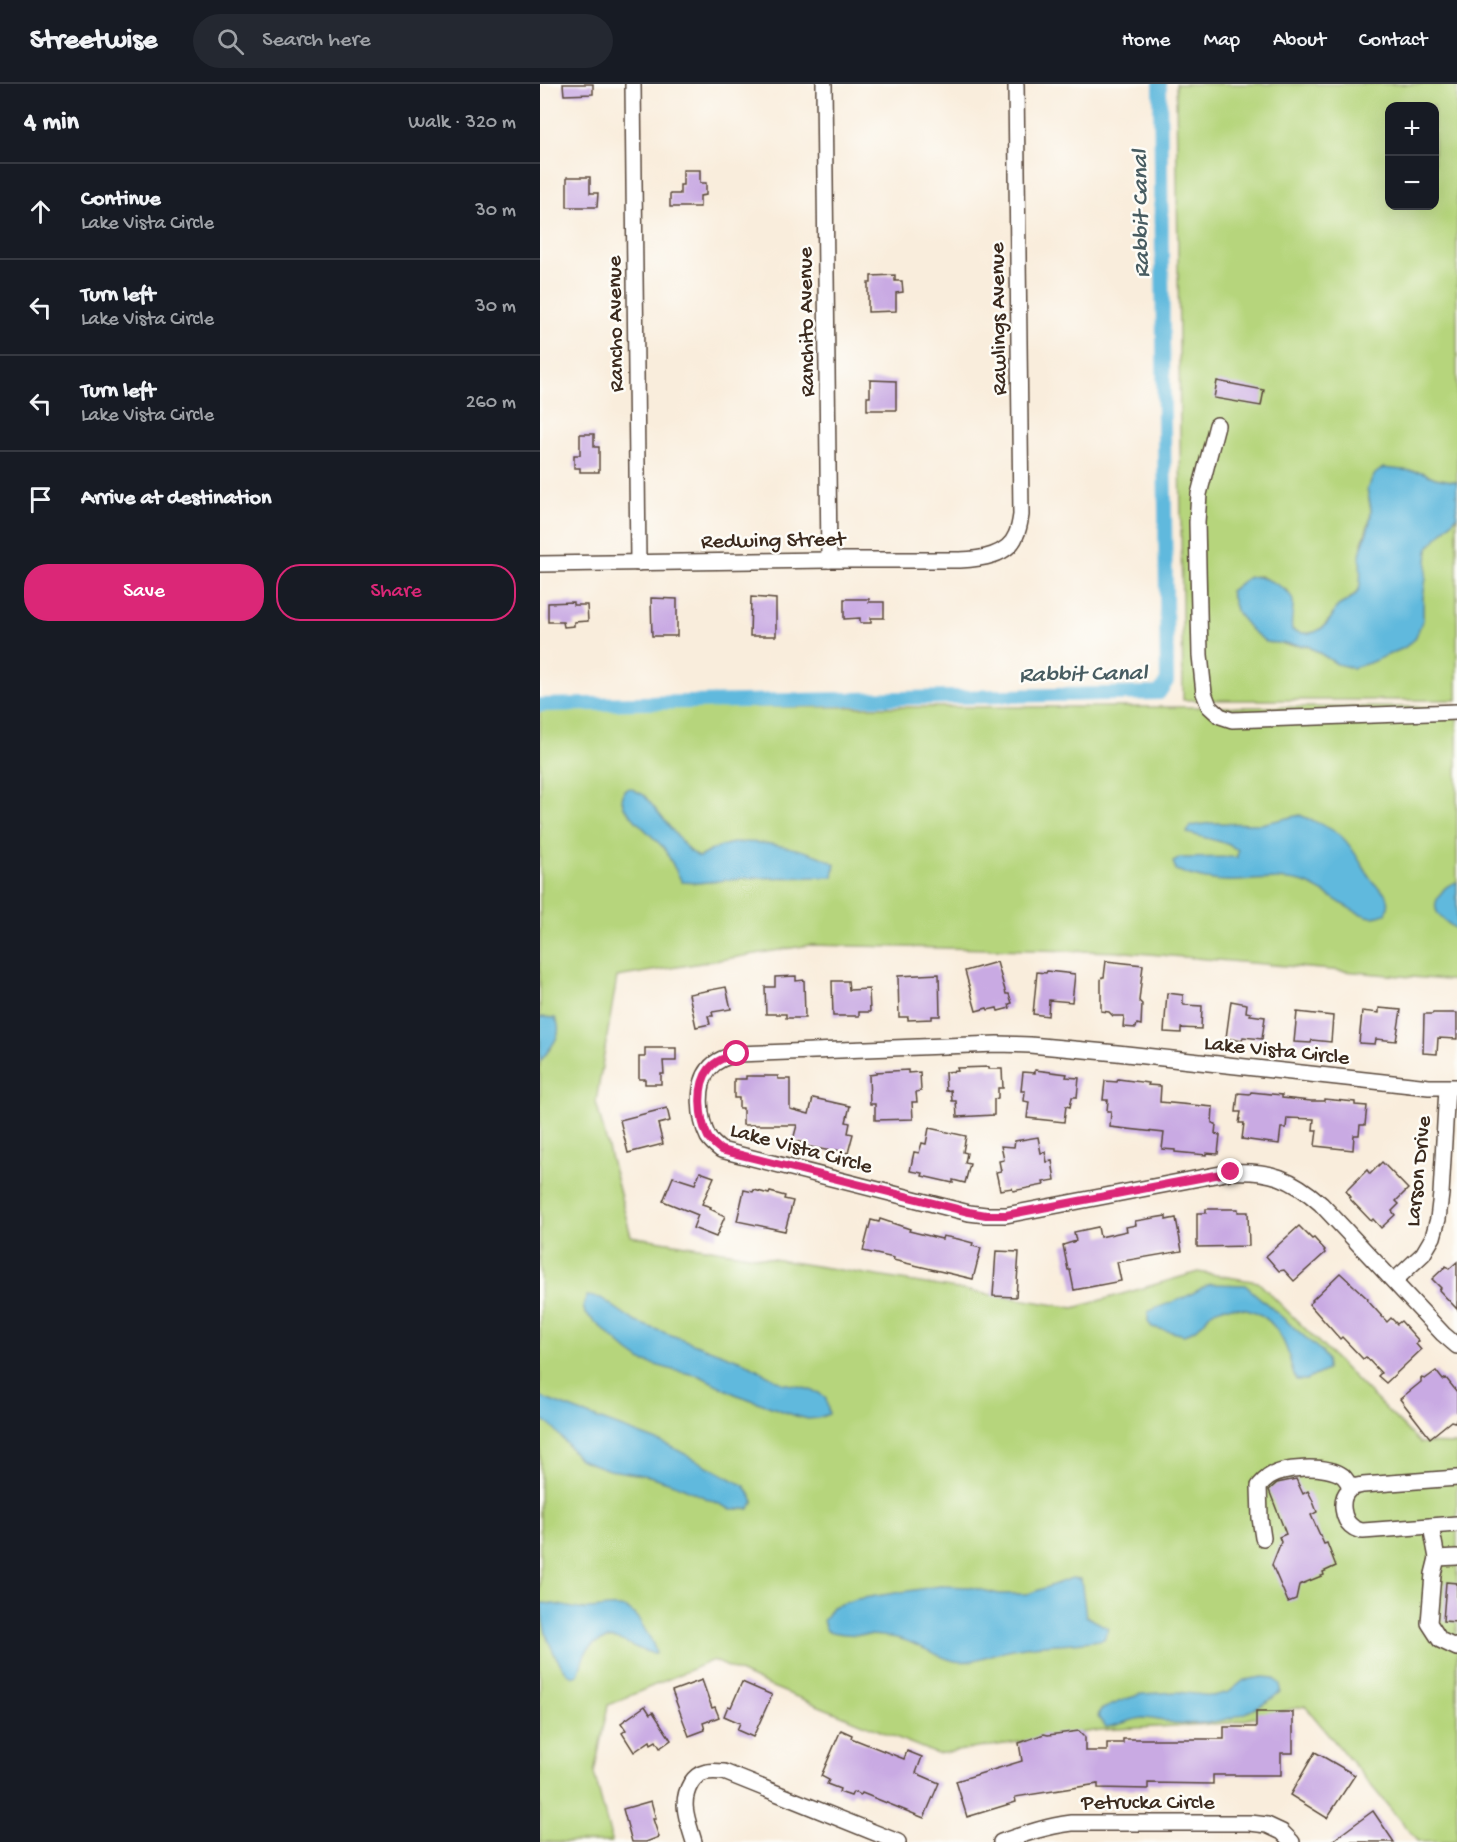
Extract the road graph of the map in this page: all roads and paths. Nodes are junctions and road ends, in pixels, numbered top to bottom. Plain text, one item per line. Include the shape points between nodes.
1 (633, 84) edge
2 (824, 84) edge
3 (1016, 84) edge
4 (1217, 426) dead end
5 (1006, 550) joint
6 (828, 560) junction
7 (638, 563) junction
8 (540, 564) edge
9 (1457, 712) edge
10 (1452, 1088) edge
11 (1394, 1281) junction
12 (1457, 1346) edge
13 (1457, 1478) edge
14 (1352, 1487) junction
15 (1457, 1524) edge
16 (1431, 1526) junction
17 (1263, 1538) dead end
18 (1457, 1557) edge
19 (1437, 1558) junction
20 (1457, 1648) edge
21 (694, 1842) edge
22 (898, 1842) edge
23 (1001, 1842) edge
24 (1292, 1842) edge

1 - 7 street, Rancho Avenue
2 - 6 street, Ranchito Avenue
3 - 5 street, Rawlings Avenue via 1021,515 1016,536
4 - 9 street via 1199,494 1197,522 1200,655 1209,706 1232,720
5 - 6 street, Redwing Street via 977,559
6 - 7 street, Redwing Street
7 - 8 street, Redwing Street
10 - 11 street, Larson Drive via 1433,1237 1423,1254
10 - 11 street, Lake Vista Circle via 997,1044 737,1054 720,1059 708,1070 701,1087 703,1124 709,1139 721,1150 986,1215 1006,1215 1231,1172 1248,1171 1286,1179 1321,1203
11 - 12 street, Lake Vista Circle
13 - 14 street
14 - 16 street via 1342,1509 1354,1529
14 - 17 street via 1343,1476 1314,1468 1291,1469 1267,1477 1259,1486
15 - 16 street
16 - 19 street
18 - 19 street
19 - 20 street via 1429,1623 1440,1640
21 - 22 street via 685,1793 695,1776 709,1771 724,1772
23 - 24 street, Petrucka Circle via 1034,1830 1072,1823 1232,1822 1267,1825

